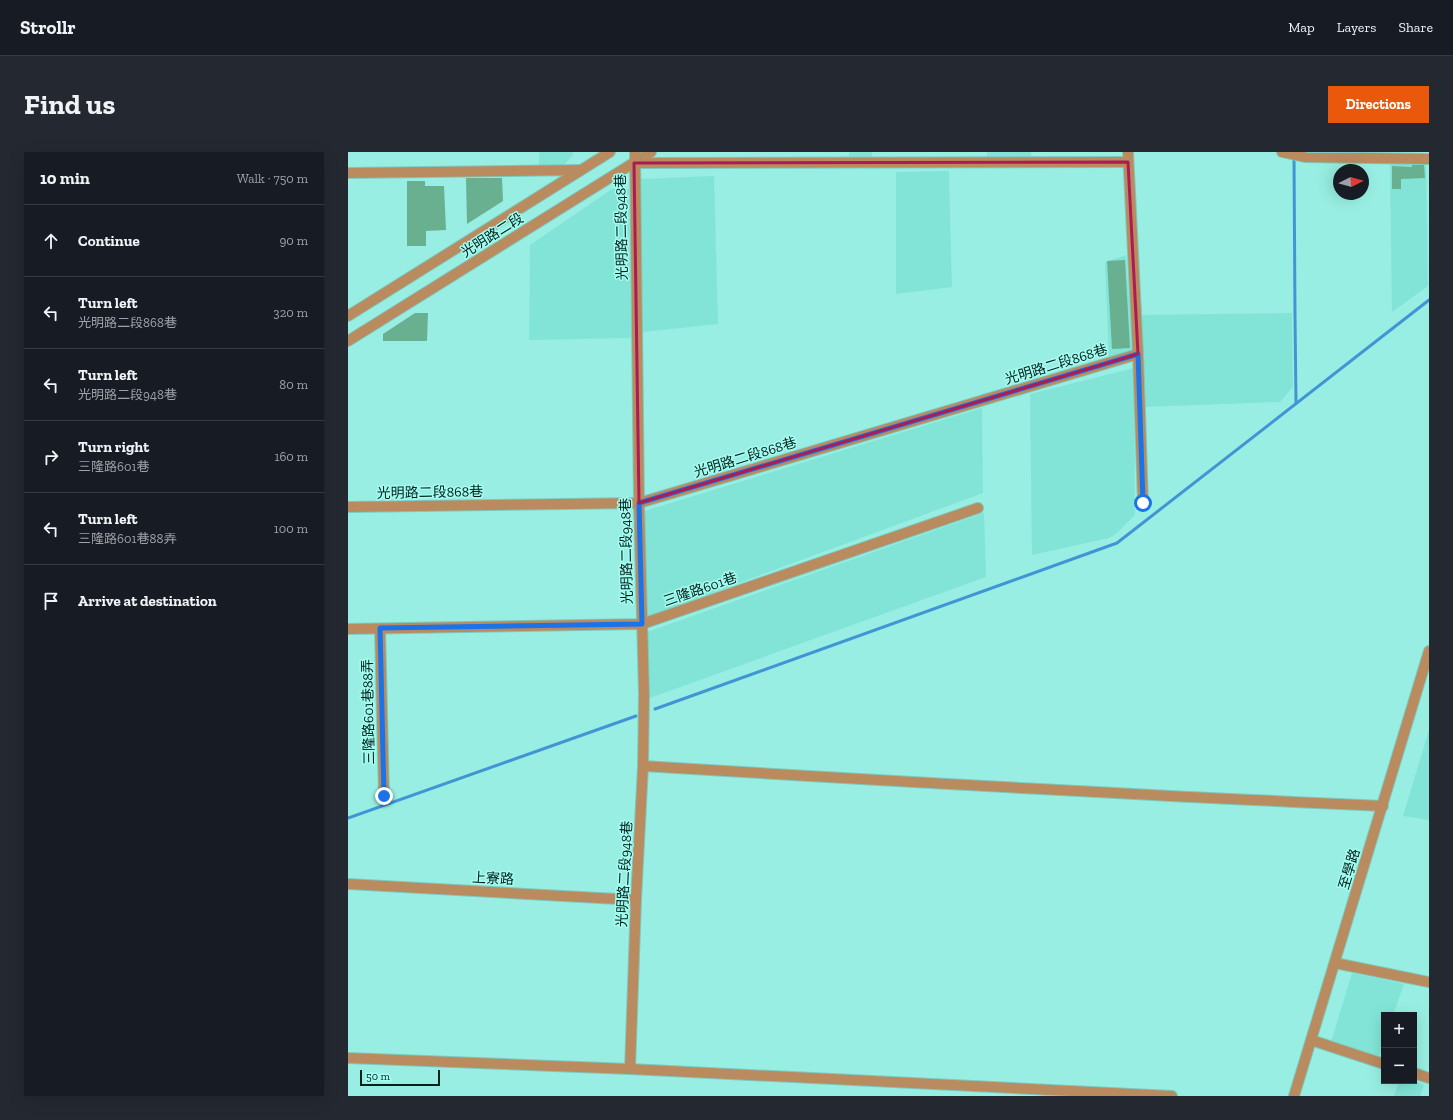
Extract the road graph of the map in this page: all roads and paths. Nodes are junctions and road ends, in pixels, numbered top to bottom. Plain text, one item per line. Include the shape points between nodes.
1 (610, 152) edge
2 (635, 152) edge
3 (651, 152) edge
4 (1282, 152) edge
5 (1128, 157) edge
6 (1429, 159) edge
7 (634, 163) junction
8 (581, 170) junction
9 (348, 173) edge
10 (348, 316) edge
11 (348, 341) edge
12 (1138, 354) junction
13 (639, 503) junction
14 (1143, 503) dead end
15 (348, 507) edge
16 (978, 508) dead end
17 (642, 624) junction
18 (380, 628) junction
19 (348, 629) edge
20 (1429, 651) edge
21 (643, 766) junction
22 (384, 796) dead end
23 (1383, 806) junction
24 (348, 884) edge
25 (636, 900) junction
26 (1335, 963) junction
27 (1429, 982) edge
28 (1311, 1040) junction
29 (348, 1058) edge
30 (1381, 1063) edge
31 (630, 1069) junction
32 (1417, 1074) edge
33 (1429, 1078) edge
34 (1172, 1096) edge
35 (1294, 1096) edge

1 - 8 street, 光明路二段
2 - 7 street, 光明路二段948巷
3 - 7 street, 光明路二段
4 - 6 street via 1305,157
5 - 7 street
5 - 12 street
7 - 11 street, 光明路二段
7 - 13 street, 光明路二段948巷
8 - 9 street
8 - 10 street, 光明路二段
12 - 13 street, 光明路二段868巷
12 - 14 street
13 - 15 street, 光明路二段868巷
13 - 17 street, 光明路二段948巷
16 - 17 street, 三隆路601巷
17 - 18 street, 三隆路601巷
17 - 21 street, 光明路二段948巷
18 - 19 street, 三隆路601巷
18 - 22 street, 三隆路601巷88弄
20 - 23 street, 至學路
21 - 23 street via 1130,795
21 - 25 street, 光明路二段948巷
23 - 26 street, 至學路
24 - 25 street, 上寮路
25 - 31 street, 光明路二段948巷
26 - 27 street
26 - 28 street, 至學路
28 - 30 street
28 - 35 street, 至學路
29 - 31 street
31 - 34 street
32 - 33 street

